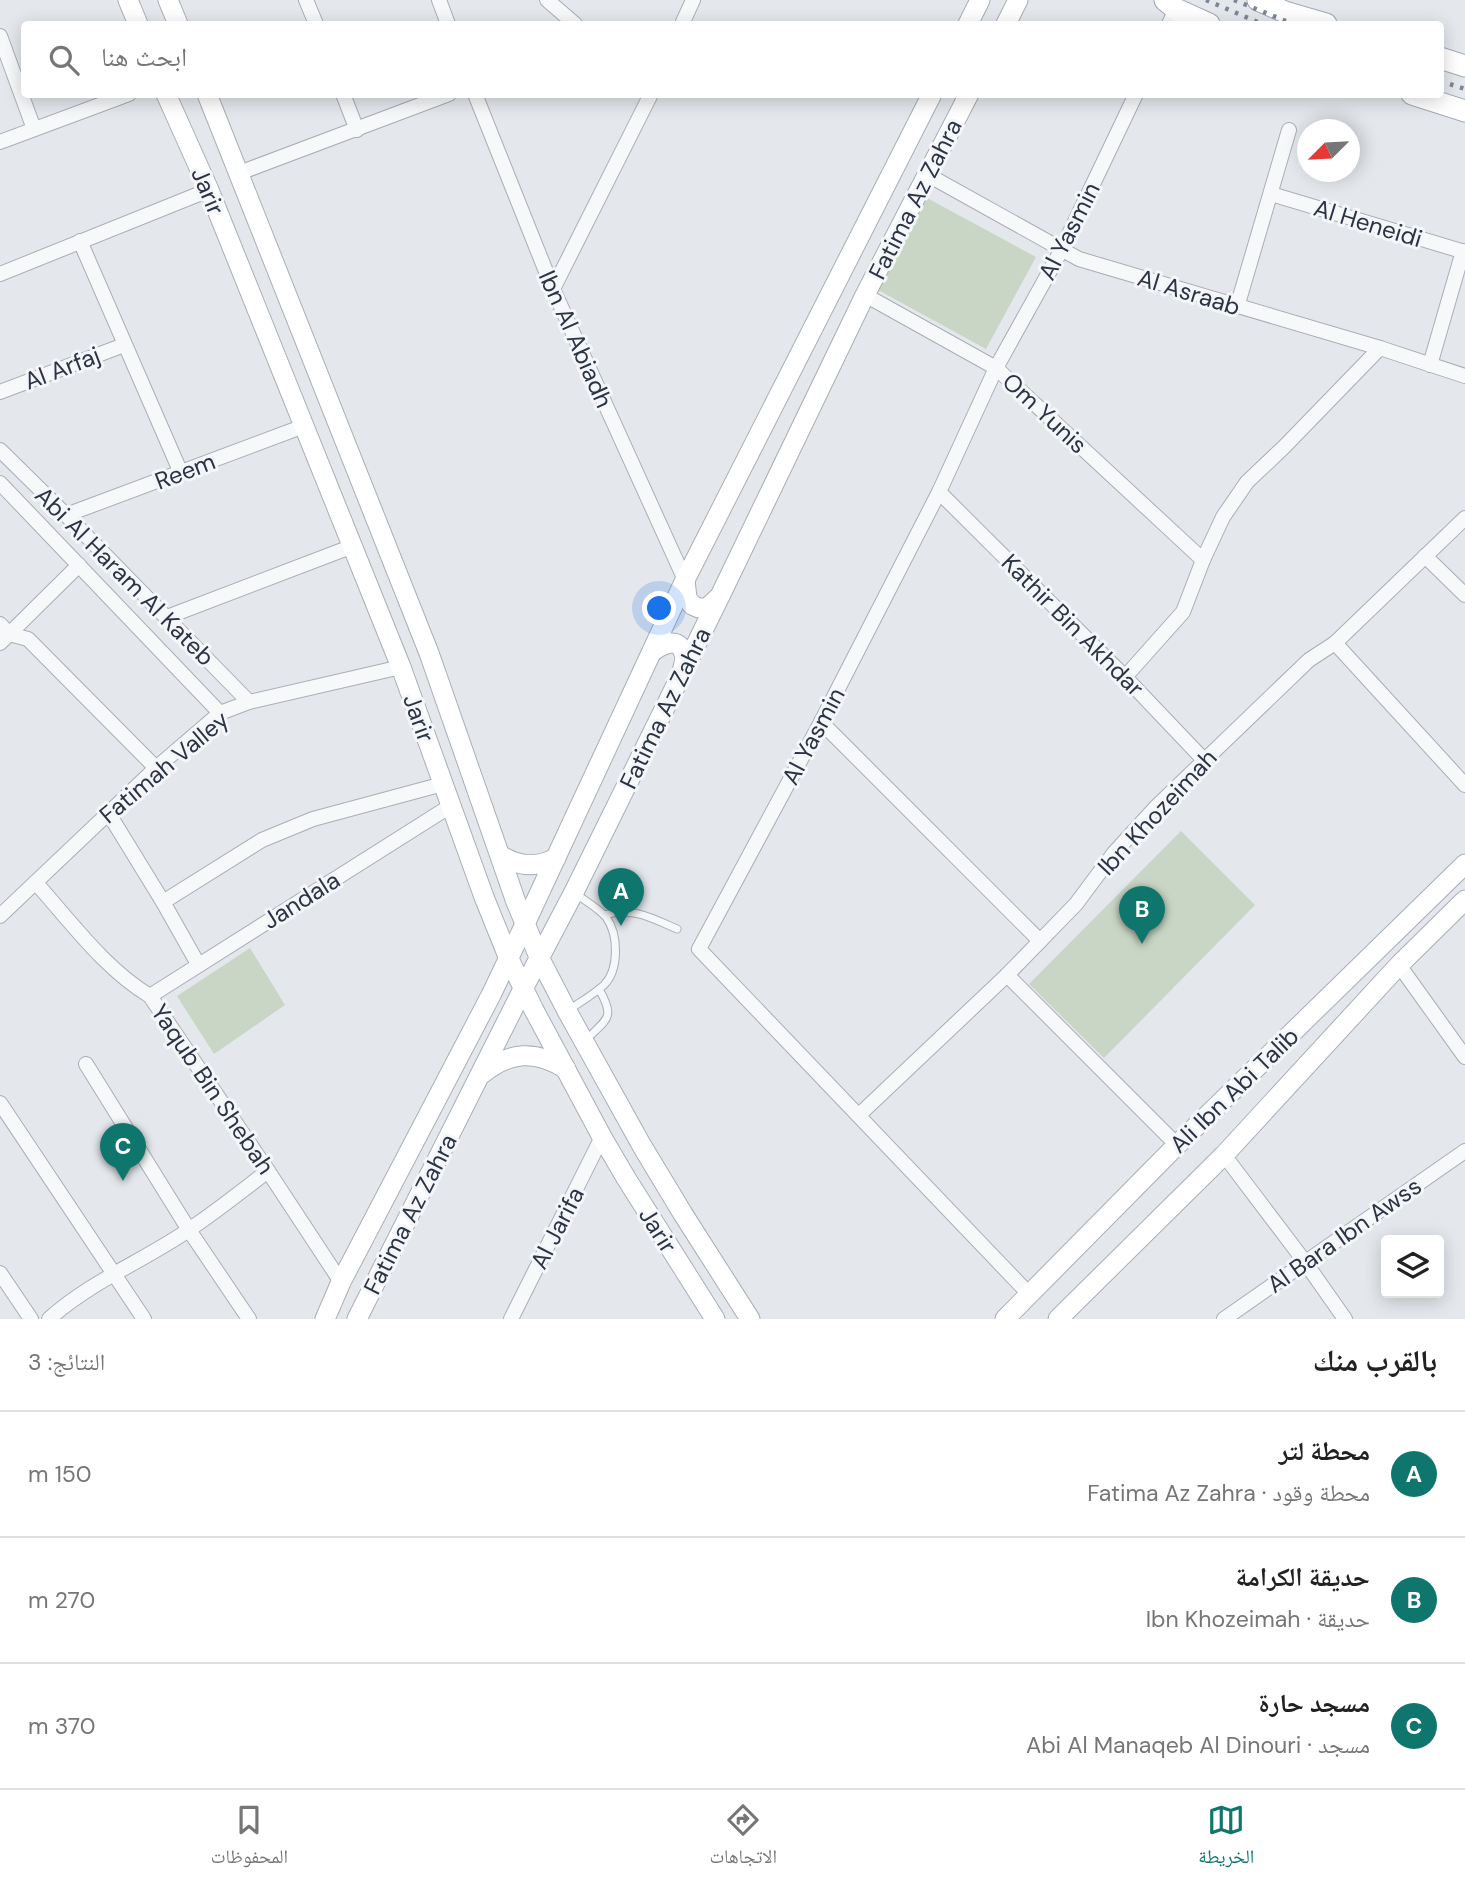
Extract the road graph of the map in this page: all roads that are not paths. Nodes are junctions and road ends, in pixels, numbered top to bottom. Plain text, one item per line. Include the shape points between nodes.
1 (128, 0) edge
2 (168, 0) edge
3 (306, 0) edge
4 (439, 0) edge
5 (547, 0) edge
6 (693, 0) edge
7 (980, 0) edge
8 (1018, 0) edge
9 (1258, 0) edge
10 (1288, 6) edge
11 (1170, 11) edge
12 (137, 21) edge
13 (177, 21) edge
14 (315, 21) edge
15 (447, 21) edge
16 (572, 21) edge
17 (683, 21) edge
18 (970, 21) edge
19 (1008, 21) edge
20 (1200, 21) edge
21 (1320, 21) edge
22 (2, 44) edge
23 (1444, 59) edge
24 (1465, 66) edge
25 (21, 94) edge
26 (22, 98) edge
27 (118, 98) edge
28 (168, 98) edge
29 (209, 98) edge
30 (345, 98) edge
31 (439, 98) edge
32 (477, 98) edge
33 (649, 98) edge
34 (930, 98) edge
35 (967, 98) edge
36 (1134, 98) edge
37 (1424, 98) edge
38 (1465, 111) edge
39 (34, 129) junction
40 (357, 130) junction
41 (1289, 130) dead end
42 (0, 142) edge
43 (239, 173) junction
44 (928, 175) junction
45 (209, 190) junction
46 (1270, 194) junction
47 (80, 241) junction
48 (1062, 249) junction
49 (1464, 251) edge
50 (0, 274) edge
51 (553, 289) junction
52 (866, 295) junction
53 (1237, 307) junction
54 (124, 345) junction
55 (1380, 348) junction
56 (1430, 365) junction
57 (996, 368) junction
58 (1465, 376) edge
59 (0, 392) edge
60 (304, 426) junction
61 (0, 450) edge
62 (180, 473) junction
63 (0, 483) edge
64 (939, 492) junction
65 (66, 515) junction
66 (1465, 518) edge
67 (353, 546) junction
68 (1425, 556) junction
69 (1203, 560) junction
70 (79, 565) junction
71 (685, 580) junction
72 (1465, 595) edge
73 (720, 596) junction
74 (167, 617) junction
75 (3, 634) edge
76 (1335, 643) junction
77 (652, 652) junction
78 (401, 667) junction
79 (682, 673) junction
80 (1125, 677) junction
81 (250, 702) junction
82 (220, 713) junction
83 (821, 722) junction
84 (1205, 760) junction
85 (156, 768) junction
86 (443, 784) junction
87 (1465, 785) edge
88 (452, 805) junction
89 (108, 814) junction
90 (500, 855) junction
91 (556, 858) junction
92 (1465, 864) edge
93 (37, 883) junction
94 (574, 892) junction
95 (1465, 900) edge
96 (163, 902) junction
97 (526, 906) junction
98 (488, 908) junction
99 (604, 915) junction
100 (0, 916) edge
101 (526, 924) junction
102 (557, 924) junction
103 (677, 929) dead end
104 (1040, 941) junction
105 (539, 957) junction
106 (509, 959) junction
107 (198, 964) junction
108 (1399, 965) junction
109 (1007, 975) junction
110 (523, 989) junction
111 (599, 989) junction
112 (491, 995) junction
113 (150, 996) junction
114 (564, 1005) junction
115 (513, 1010) junction
116 (534, 1010) junction
117 (584, 1041) junction
118 (1465, 1057) edge
119 (86, 1064) dead end
120 (567, 1069) junction
121 (481, 1074) junction
122 (0, 1103) edge
123 (859, 1115) junction
124 (602, 1137) junction
125 (1177, 1145) junction
126 (1465, 1151) edge
127 (1224, 1155) junction
128 (268, 1171) junction
129 (189, 1230) junction
130 (1305, 1262) junction
131 (0, 1273) edge
132 (114, 1273) junction
133 (341, 1282) junction
134 (1029, 1294) junction
135 (513, 1318) edge
136 (31, 1319) edge
137 (49, 1319) edge
138 (144, 1319) edge
139 (250, 1319) edge
140 (325, 1319) edge
141 (357, 1319) edge
142 (715, 1319) edge
143 (750, 1319) edge
144 (1005, 1319) edge
145 (1058, 1319) edge
146 (1224, 1319) edge
147 (1345, 1319) edge

1 - 12 main road
2 - 13 main road
3 - 14 street
4 - 15 street
5 - 16 street
6 - 17 street
7 - 18 main road
8 - 19 main road
9 - 10 main road
10 - 21 main road
11 - 20 main road
22 - 25 street
23 - 24 main road
26 - 39 street
27 - 39 street
28 - 45 main road, Jarir
29 - 43 main road, Jarir
30 - 40 street
31 - 40 street
32 - 51 street, Ibn Al Abiadh
33 - 51 street
34 - 71 main road
35 - 44 main road, Fatima Az Zahra
36 - 48 street, Al Yasmin
37 - 38 main road
39 - 42 street
40 - 43 street
41 - 46 street
43 - 90 main road, Jarir via 429,653
44 - 48 street, Al Asraab
44 - 52 main road, Fatima Az Zahra
45 - 47 street
45 - 60 main road, Jarir
46 - 49 street, Al Heneidi
46 - 53 street
47 - 50 street
47 - 54 street
48 - 53 street, Al Asraab via 1079,259
48 - 57 street, Al Yasmin
49 - 56 street
51 - 71 street, Ibn Al Abiadh
52 - 57 street, Om Yunis
52 - 73 main road, Fatima Az Zahra
53 - 55 street, Al Asraab
54 - 59 street, Al Arfaj
54 - 62 street
55 - 56 street, Al Asraab
55 - 69 street via 1247,482 1223,517
56 - 58 street, Al Asraab
57 - 64 street, Al Yasmin
57 - 69 street, Om Yunis
60 - 62 street, Reem
60 - 67 main road, Jarir
61 - 65 street, Abi Al Haram Al Kateb
62 - 65 street, Reem
63 - 70 street, Abi Al Haram Al Kateb
64 - 80 street, Kathir Bin Akhdar
64 - 83 street, Al Yasmin
65 - 74 street, Abi Al Haram Al Kateb
66 - 68 street, Ibn Khozeimah
67 - 74 street
67 - 78 main road, Jarir
68 - 72 street
68 - 76 street, Ibn Khozeimah
69 - 80 street via 1183,612
70 - 75 street
70 - 82 street, Abi Al Haram Al Kateb
71 - 73 main road via 692,605 707,608
71 - 77 main road
73 - 79 main road, Fatima Az Zahra
74 - 81 street, Abi Al Haram Al Kateb
75 - 85 street via 28,639
76 - 84 street, Ibn Khozeimah via 1309,660
76 - 87 street
77 - 79 main road via 676,643 685,656
77 - 91 main road
78 - 81 street, Fatimah Valley
78 - 86 main road, Jarir
79 - 94 main road, Fatima Az Zahra
80 - 84 street, Kathir Bin Akhdar
81 - 82 street, Fatimah Valley
82 - 85 street, Fatimah Valley
83 - 104 street
83 - 123 street, Al Yasmin via 699,949
84 - 104 street, Ibn Khozeimah via 1114,853 1076,904
85 - 89 street, Fatimah Valley
86 - 88 main road, Jarir
86 - 96 street via 313,819 262,839
88 - 98 main road, Jarir
88 - 107 street, Jandala
89 - 93 street, Fatimah Valley
89 - 96 street
90 - 91 main road via 528,866
90 - 97 main road, Jarir
91 - 97 main road
92 - 125 main road, Ali Ibn Abi Talib
93 - 100 street, Fatimah Valley
93 - 113 street, Yaqub Bin Shebah via 129,983
94 - 99 lane
94 - 102 main road, Fatima Az Zahra
95 - 108 main road, Ali Ibn Abi Talib
96 - 107 street
97 - 98 main road via 508,928 496,922
97 - 101 main road
97 - 102 main road, Jarir via 536,934
98 - 106 main road, Jarir
99 - 103 lane via 639,913
99 - 111 lane via 613,933 615,954 610,978
101 - 105 main road, Jarir
101 - 106 main road
102 - 105 main road, Fatima Az Zahra
104 - 109 street, Ibn Khozeimah
105 - 110 main road, Fatima Az Zahra
105 - 114 main road, Jarir
106 - 110 main road, Jarir
106 - 112 main road
107 - 113 street, Jandala
108 - 118 street
108 - 127 main road, Ali Ibn Abi Talib
109 - 123 street, Ibn Khozeimah
109 - 125 street
110 - 115 main road, Fatima Az Zahra
110 - 116 main road, Jarir
111 - 114 lane
111 - 117 lane via 608,1016
112 - 115 main road via 508,987
112 - 133 main road
113 - 128 street, Yaqub Bin Shebah
114 - 116 main road via 551,990 538,988
114 - 117 main road, Jarir
115 - 121 main road, Fatima Az Zahra
116 - 120 main road, Jarir
117 - 143 main road, Jarir via 662,1180
119 - 129 street
120 - 121 main road via 543,1057 516,1056
120 - 124 main road, Jarir
121 - 141 main road, Fatima Az Zahra
122 - 132 street
123 - 134 street, Al Yasmin
124 - 135 street, Al Jarifa
124 - 142 main road, Jarir
125 - 134 main road, Ali Ibn Abi Talib
126 - 130 street, Al Bara Ibn Awss
127 - 130 street
127 - 145 main road, Ali Ibn Abi Talib
128 - 129 street
128 - 133 street, Yaqub Bin Shebah
129 - 132 street
129 - 139 street
130 - 146 street, Al Bara Ibn Awss
130 - 147 street
131 - 136 street
132 - 137 street
132 - 138 street
133 - 140 main road
134 - 144 main road, Ali Ibn Abi Talib

